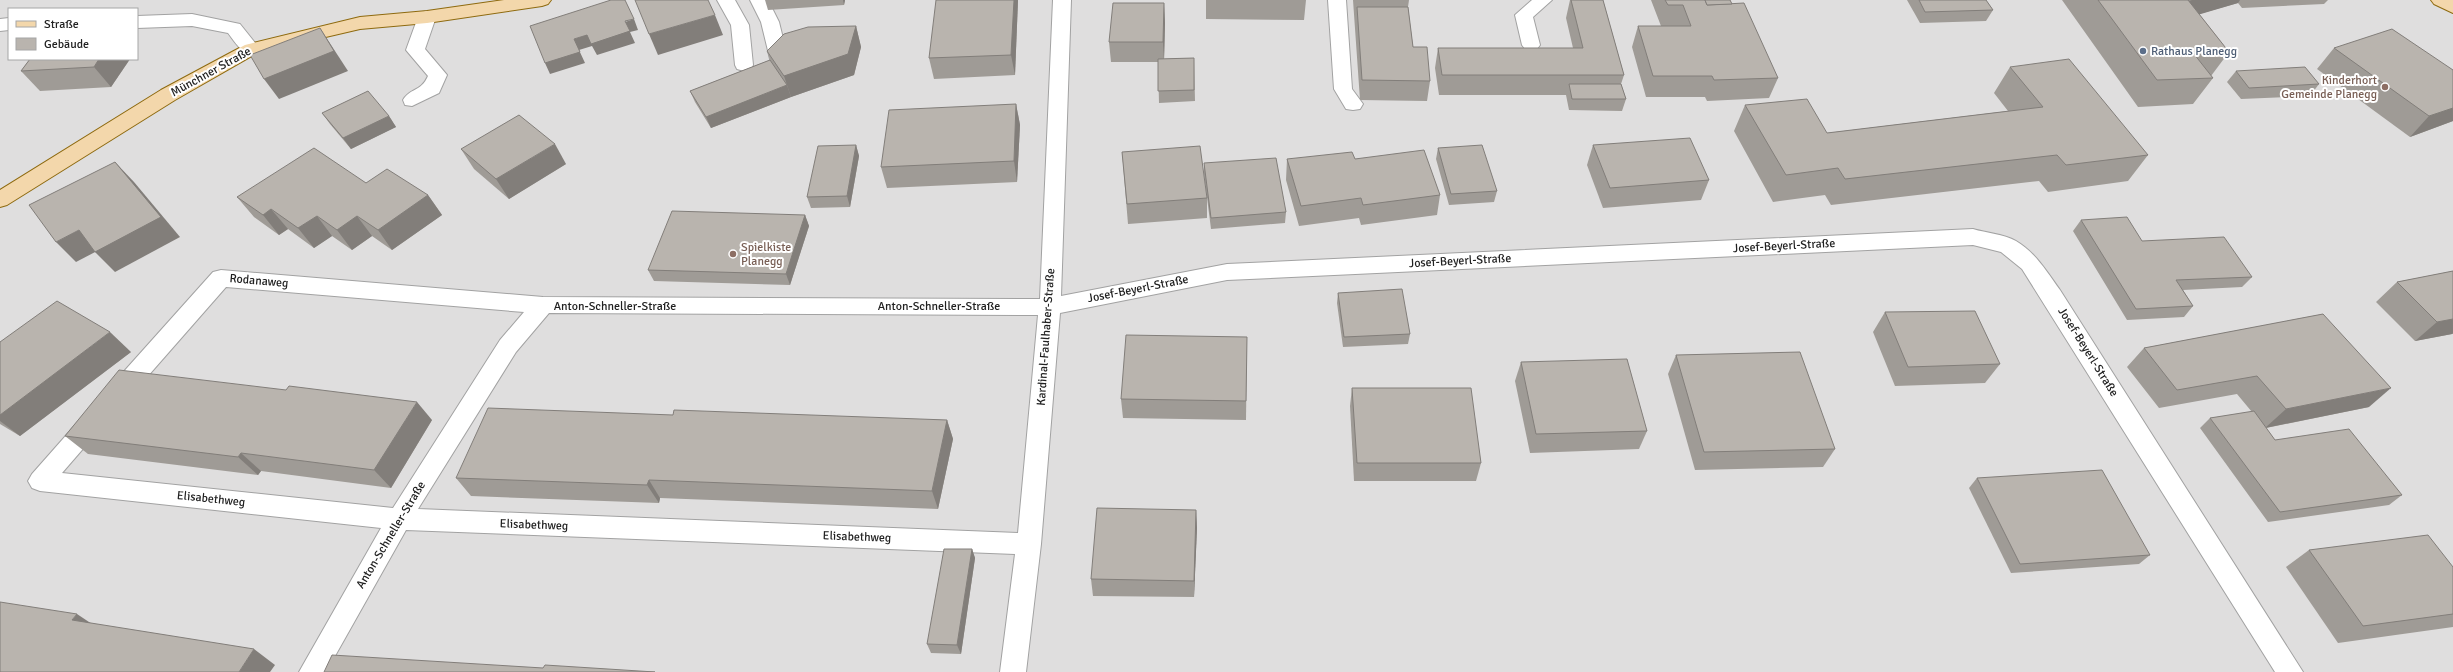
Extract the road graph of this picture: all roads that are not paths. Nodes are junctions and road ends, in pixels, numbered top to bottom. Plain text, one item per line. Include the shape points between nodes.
1 (542, 0) edge
2 (726, 0) edge
3 (759, 0) edge
4 (1062, 0) edge
5 (1337, 0) edge
6 (1543, 0) edge
7 (2440, 0) edge
8 (2453, 7) edge
9 (428, 18) junction
10 (138, 22) edge
11 (1531, 46) edge
12 (251, 49) junction
13 (779, 59) edge
14 (744, 65) dead end
15 (412, 100) dead end
16 (1353, 104) dead end
17 (0, 200) edge
18 (543, 305) junction
19 (1050, 307) junction
20 (40, 481) joint
21 (399, 519) junction
22 (1029, 544) junction
23 (312, 672) edge
24 (1013, 672) edge
25 (2290, 672) edge

1 - 9 main road, Münchner Straße
2 - 14 street via 740,25
3 - 13 street via 770,22
4 - 19 street, Kardinal-Faulhaber-Straße
5 - 16 street via 1343,89
6 - 11 street via 1524,15
7 - 8 main road
9 - 12 main road, Münchner Straße via 360,23
9 - 15 street via 415,50 438,75 432,89
10 - 12 street via 192,20 234,28
12 - 17 main road, Münchner Straße via 168,95
18 - 19 street, Anton-Schneller-Straße
18 - 20 street, Rodanaweg via 222,278
18 - 21 street, Anton-Schneller-Straße via 508,346
19 - 22 street, Kardinal-Faulhaber-Straße
19 - 25 street, Josef-Beyerl-Straße via 1227,272 1973,238 2008,246 2029,263 2052,296
20 - 21 street, Elisabethweg
21 - 22 street, Elisabethweg
21 - 23 street, Anton-Schneller-Straße
22 - 24 street, Kardinal-Faulhaber-Straße

